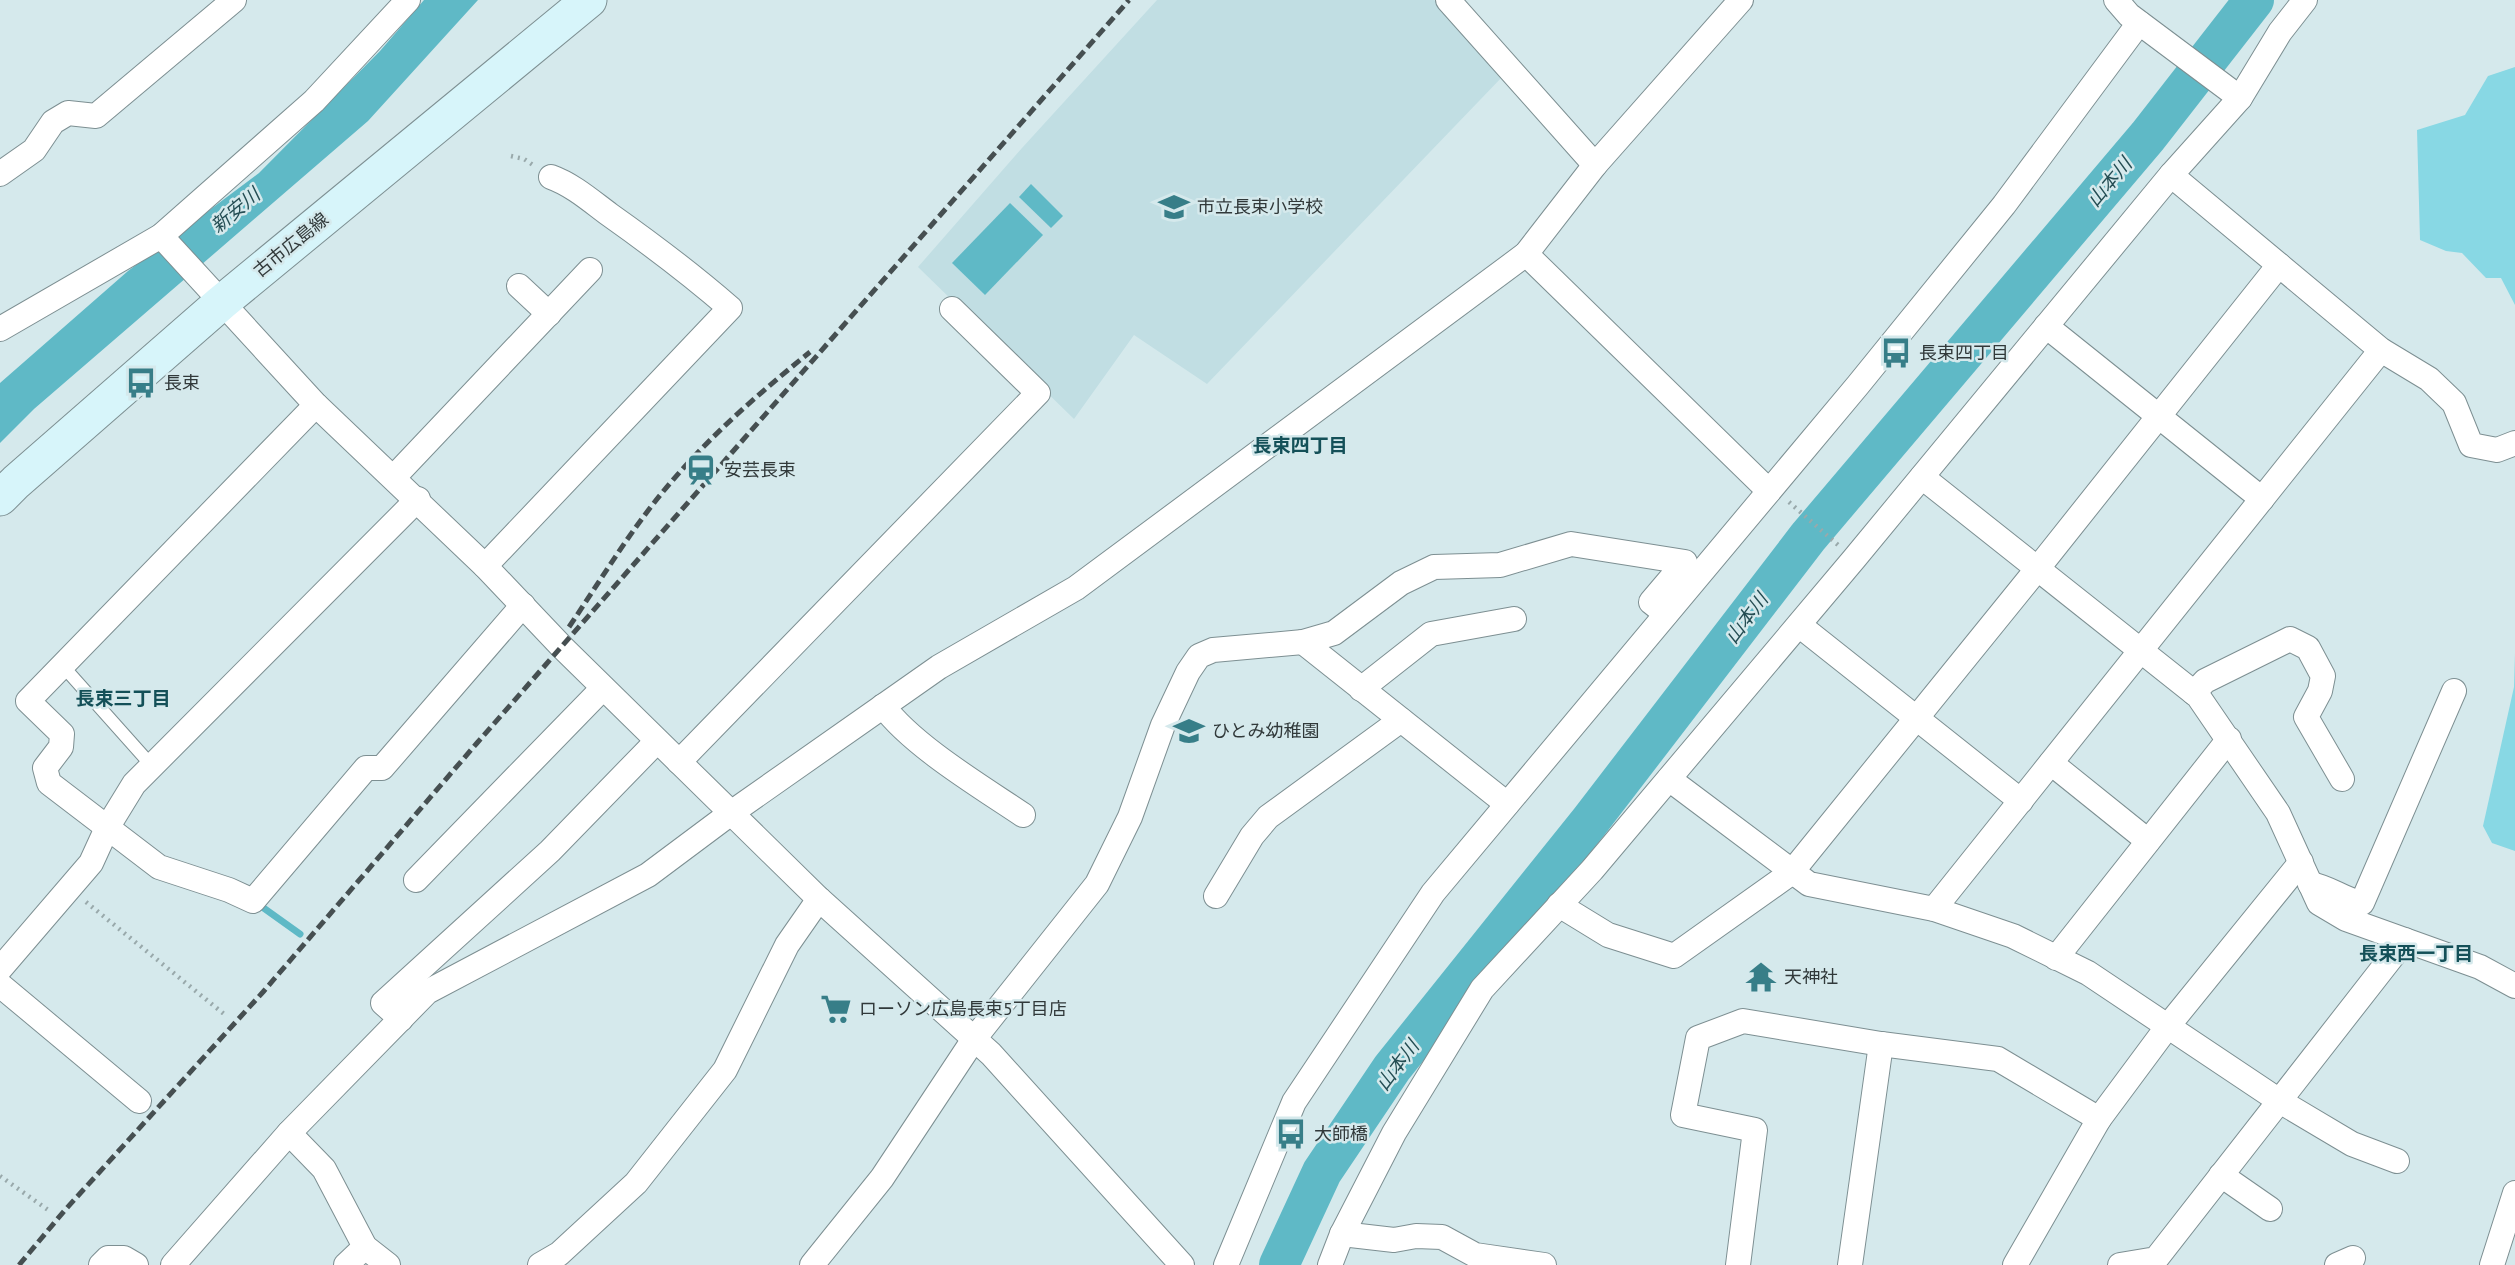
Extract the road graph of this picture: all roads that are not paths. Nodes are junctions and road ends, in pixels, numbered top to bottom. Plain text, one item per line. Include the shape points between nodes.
1 (234, 0) edge
2 (408, 0) edge
3 (589, 0) edge
4 (1741, 0) edge
5 (2305, 0) edge
6 (1452, 2) edge
7 (2133, 14) edge
8 (2235, 94) junction
9 (1595, 165) junction
10 (0, 174) edge
11 (2171, 175) junction
12 (551, 177) dead end
13 (164, 240) junction
14 (1526, 254) junction
15 (2279, 265) junction
16 (590, 270) dead end
17 (519, 286) dead end
18 (212, 293) junction
19 (952, 309) dead end
20 (549, 314) junction
21 (2046, 326) junction
22 (0, 329) edge
23 (2381, 350) junction
24 (316, 405) junction
25 (2158, 417) junction
26 (2515, 443) edge
27 (394, 477) junction
28 (1922, 477) junction
29 (1774, 492) junction
30 (0, 498) edge
31 (418, 499) junction
32 (2262, 499) junction
33 (485, 566) junction
34 (2038, 568) junction
35 (523, 605) junction
36 (1666, 614) junction
37 (1514, 619) dead end
38 (1799, 625) junction
39 (1303, 642) junction
40 (2141, 650) junction
41 (62, 665) junction
42 (603, 688) junction
43 (1361, 689) junction
44 (2454, 691) dead end
45 (2194, 693) junction
46 (883, 706) junction
47 (1917, 717) junction
48 (1401, 720) junction
49 (2229, 739) junction
50 (657, 741) junction
51 (679, 762) junction
52 (2051, 763) junction
53 (152, 766) junction
54 (1669, 779) junction
55 (2342, 779) dead end
56 (2021, 801) junction
57 (1507, 804) junction
58 (730, 813) junction
59 (1023, 815) dead end
60 (107, 828) junction
61 (2148, 841) junction
62 (1791, 873) junction
63 (2305, 873) junction
64 (416, 880) dead end
65 (1216, 896) dead end
66 (819, 899) junction
67 (1559, 905) junction
68 (1934, 909) junction
69 (2405, 940) junction
70 (2056, 958) junction
71 (0, 970) edge
72 (0, 985) edge
73 (2515, 986) edge
74 (401, 1019) junction
75 (2168, 1026) junction
76 (974, 1039) junction
77 (1881, 1044) junction
78 (2278, 1100) junction
79 (139, 1101) dead end
80 (2099, 1119) junction
81 (289, 1133) junction
82 (2397, 1161) dead end
83 (2221, 1175) junction
84 (2515, 1193) edge
85 (2270, 1209) dead end
86 (1342, 1234) junction
87 (365, 1247) junction
88 (101, 1265) edge
89 (136, 1265) edge
90 (173, 1265) edge
91 (346, 1265) edge
92 (388, 1265) edge
93 (540, 1265) edge
94 (811, 1265) edge
95 (1182, 1265) edge
96 (1226, 1265) edge
97 (1330, 1265) edge
98 (1544, 1265) edge
99 (1738, 1265) edge
100 (1850, 1265) edge
101 (2015, 1265) edge
102 (2120, 1265) edge
103 (2492, 1265) edge

1 - 10 street via 96,116 68,114 53,122 34,150
2 - 13 street via 314,101
3 - 18 main road, 古市広島線
4 - 9 street
5 - 8 street
6 - 9 street
7 - 8 street
7 - 29 street via 2004,205
8 - 11 street
9 - 14 street
11 - 15 street
11 - 21 street
12 - 33 street via 622,223 730,308
13 - 18 street
13 - 22 street
14 - 29 street
14 - 46 street via 1076,588 939,667
15 - 23 street
15 - 25 street
16 - 20 street
17 - 20 street
18 - 24 street
18 - 30 main road, 古市広島線
19 - 51 street via 1038,393
20 - 27 street
21 - 25 street
21 - 28 street
23 - 26 street via 2429,379 2454,403 2471,445 2497,450
23 - 32 street
24 - 27 street
24 - 41 street
25 - 32 street
25 - 34 street
27 - 31 street
28 - 34 street
28 - 38 street
29 - 36 street
31 - 33 street
31 - 53 street
32 - 40 street
33 - 35 street
34 - 40 street
34 - 47 street
35 - 42 street
35 - 60 street via 382,768 366,768 253,901 159,867
36 - 39 street via 1651,602 1685,562 1571,544 1500,565 1434,567 1401,583 1334,633
36 - 57 street
37 - 43 street via 1431,634
38 - 47 street
38 - 54 street
39 - 43 street
39 - 76 street via 1213,650 1199,656 1163,725 1130,817 1097,884
40 - 45 street
40 - 52 street
41 - 53 lane
41 - 60 street via 28,701 62,734 61,747 45,768 49,783
42 - 50 street
42 - 64 street
43 - 48 street
44 - 63 street via 2362,903 2348,901
45 - 49 street
45 - 55 street via 2205,681 2290,639 2308,648 2323,676 2306,718
46 - 58 street
46 - 59 street via 895,722
47 - 56 street
47 - 62 street
48 - 57 street
48 - 65 street via 1268,817
49 - 61 street
49 - 63 street via 2278,813
50 - 51 street
50 - 74 street via 550,851 383,1003
51 - 58 street
52 - 56 street
52 - 61 street
53 - 60 street via 134,784
54 - 62 street
54 - 67 street
56 - 68 street
57 - 96 street via 1433,893 1294,1102
58 - 66 street
58 - 74 street via 648,875 427,992
60 - 71 street via 91,863
61 - 70 street
62 - 67 street via 1674,956 1608,935
62 - 68 street via 1808,884
63 - 69 street via 2319,903 2346,919
63 - 75 street
66 - 76 street
66 - 93 street via 788,944 725,1070 636,1184 559,1254
67 - 86 street via 1482,989 1394,1133
68 - 70 street via 2012,936
69 - 73 street via 2480,967
69 - 78 street
70 - 75 street
72 - 79 street
74 - 81 street
75 - 78 street
75 - 80 street
76 - 94 street via 882,1178
76 - 95 street
77 - 80 street via 1998,1059
77 - 99 street via 1743,1021 1698,1038 1683,1115 1755,1130
77 - 100 street
78 - 82 street via 2352,1144
78 - 83 street
80 - 101 street
81 - 87 street via 324,1169
81 - 90 street
83 - 85 street
83 - 102 street via 2156,1259
84 - 103 street
86 - 97 street
86 - 98 street via 1394,1240 1442,1237 1475,1255
87 - 91 street
87 - 92 street
88 - 89 street via 108,1258 124,1258

